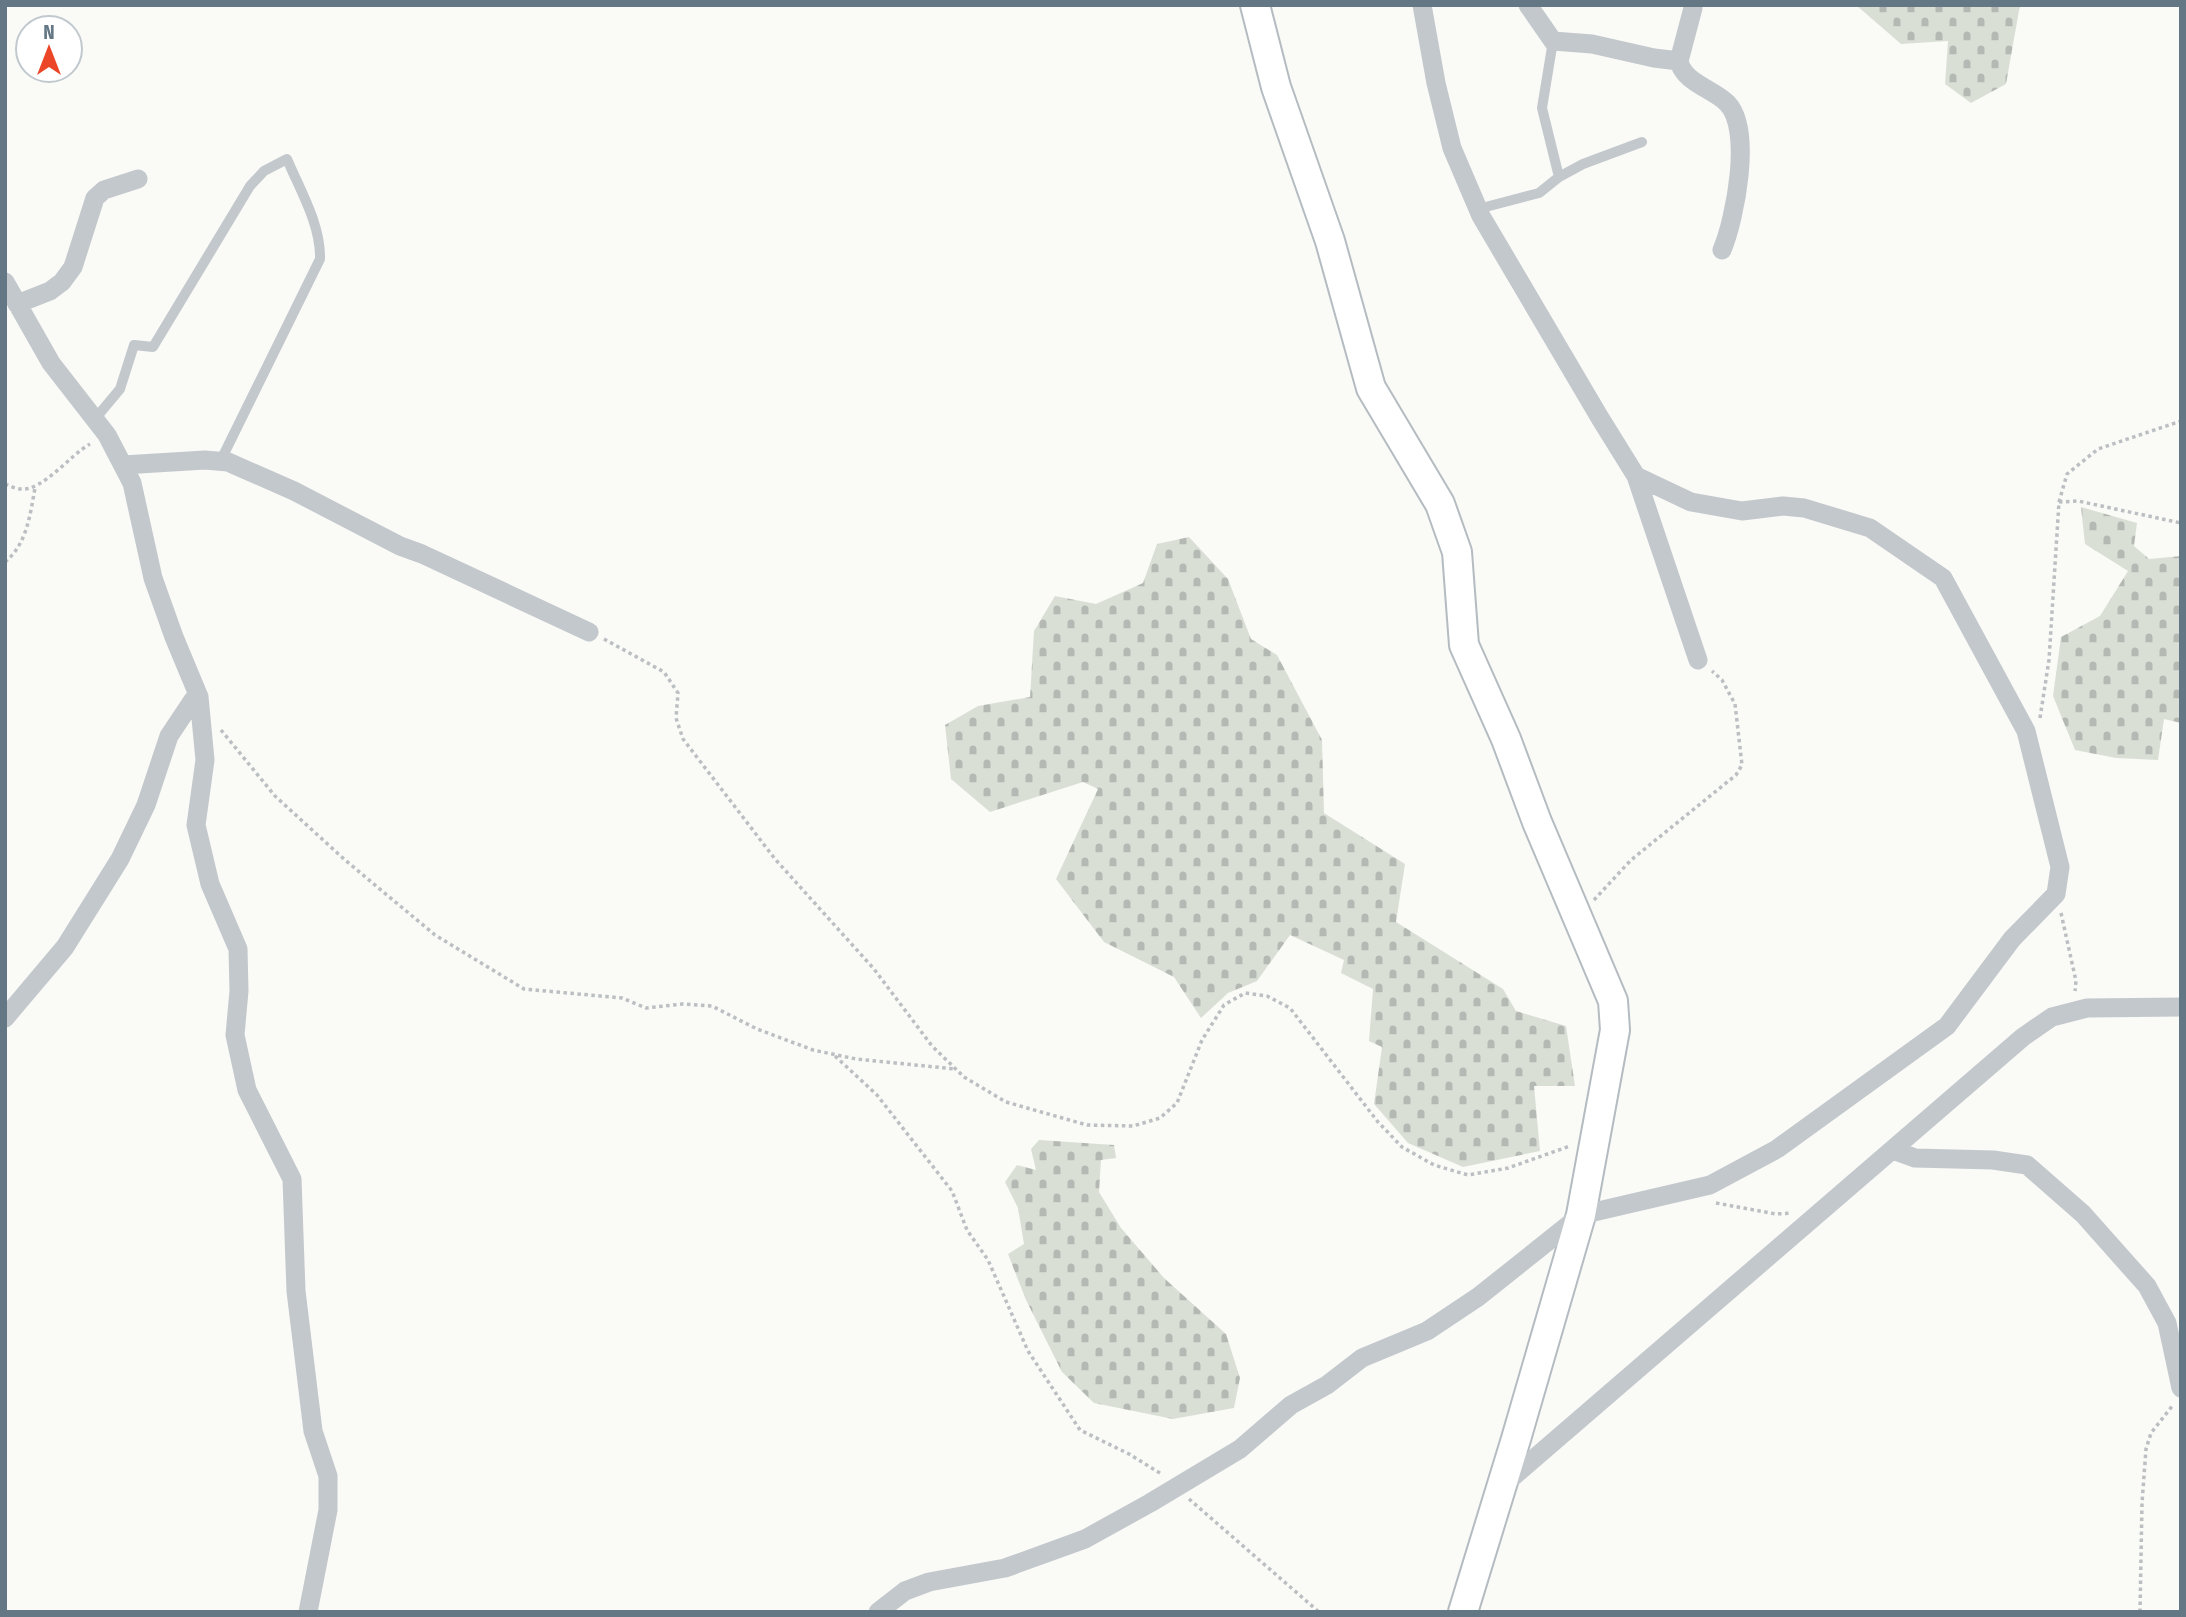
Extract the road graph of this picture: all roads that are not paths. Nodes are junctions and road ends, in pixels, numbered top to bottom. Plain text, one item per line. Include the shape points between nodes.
1 (1255, 5) edge
2 (1422, 5) edge
3 (1528, 5) edge
4 (1693, 8) dead end
5 (1553, 41) junction
6 (1679, 61) junction
7 (1642, 142) dead end
8 (1559, 177) junction
9 (138, 179) dead end
10 (1478, 209) junction
11 (1721, 250) dead end
12 (5, 282) edge
13 (18, 304) junction
14 (95, 419) junction
15 (220, 462) junction
16 (122, 465) junction
17 (1636, 476) junction
18 (589, 632) road end
19 (1698, 660) road end
20 (199, 700) junction
21 (2181, 1007) edge
22 (5, 1018) edge
23 (1892, 1150) junction
24 (1581, 1215) junction
25 (2177, 1396) edge
26 (1501, 1488) junction
27 (307, 1612) edge
28 (878, 1612) edge
29 (1463, 1612) edge

1 - 24 street via 1276,87 1330,241 1371,388 1440,504 1457,552 1464,645 1613,1001 1615,1030
2 - 10 street via 1452,148
3 - 5 street
4 - 6 street
5 - 6 street
5 - 8 lane via 1542,108
6 - 11 street via 1697,83 1726,102 1739,129 1740,177 1730,232
7 - 8 lane
8 - 10 lane via 1539,193
9 - 13 street via 104,190 95,198 73,267 50,291
10 - 17 street
12 - 13 street
13 - 14 street via 51,363
14 - 15 lane via 120,388 134,345 153,347 250,186 264,171 287,159 310,213 320,259
14 - 16 street
15 - 16 street
15 - 18 street via 293,491 400,546
16 - 20 street via 132,484 153,578
17 - 19 street
17 - 24 street via 1691,502 1742,511 1804,508 1870,528 1943,578 2026,731 2060,867 2056,894 2011,939 1947,1026 1777,1149 1710,1185
20 - 22 street via 193,700 169,736 146,805 120,859 65,947
20 - 27 street via 205,760 196,825 210,884 238,949 235,1035 247,1090 292,1180 296,1291 308,1393 313,1431 328,1476 328,1510
21 - 23 street via 2087,1008 2052,1017
23 - 25 street via 1915,1158 2027,1165 2084,1214 2147,1286 2167,1323
23 - 26 street
24 - 26 street
24 - 28 street via 1478,1297 1427,1331 1362,1358 1291,1405 1240,1449 1085,1539 1005,1568 929,1582 905,1591
26 - 29 street

